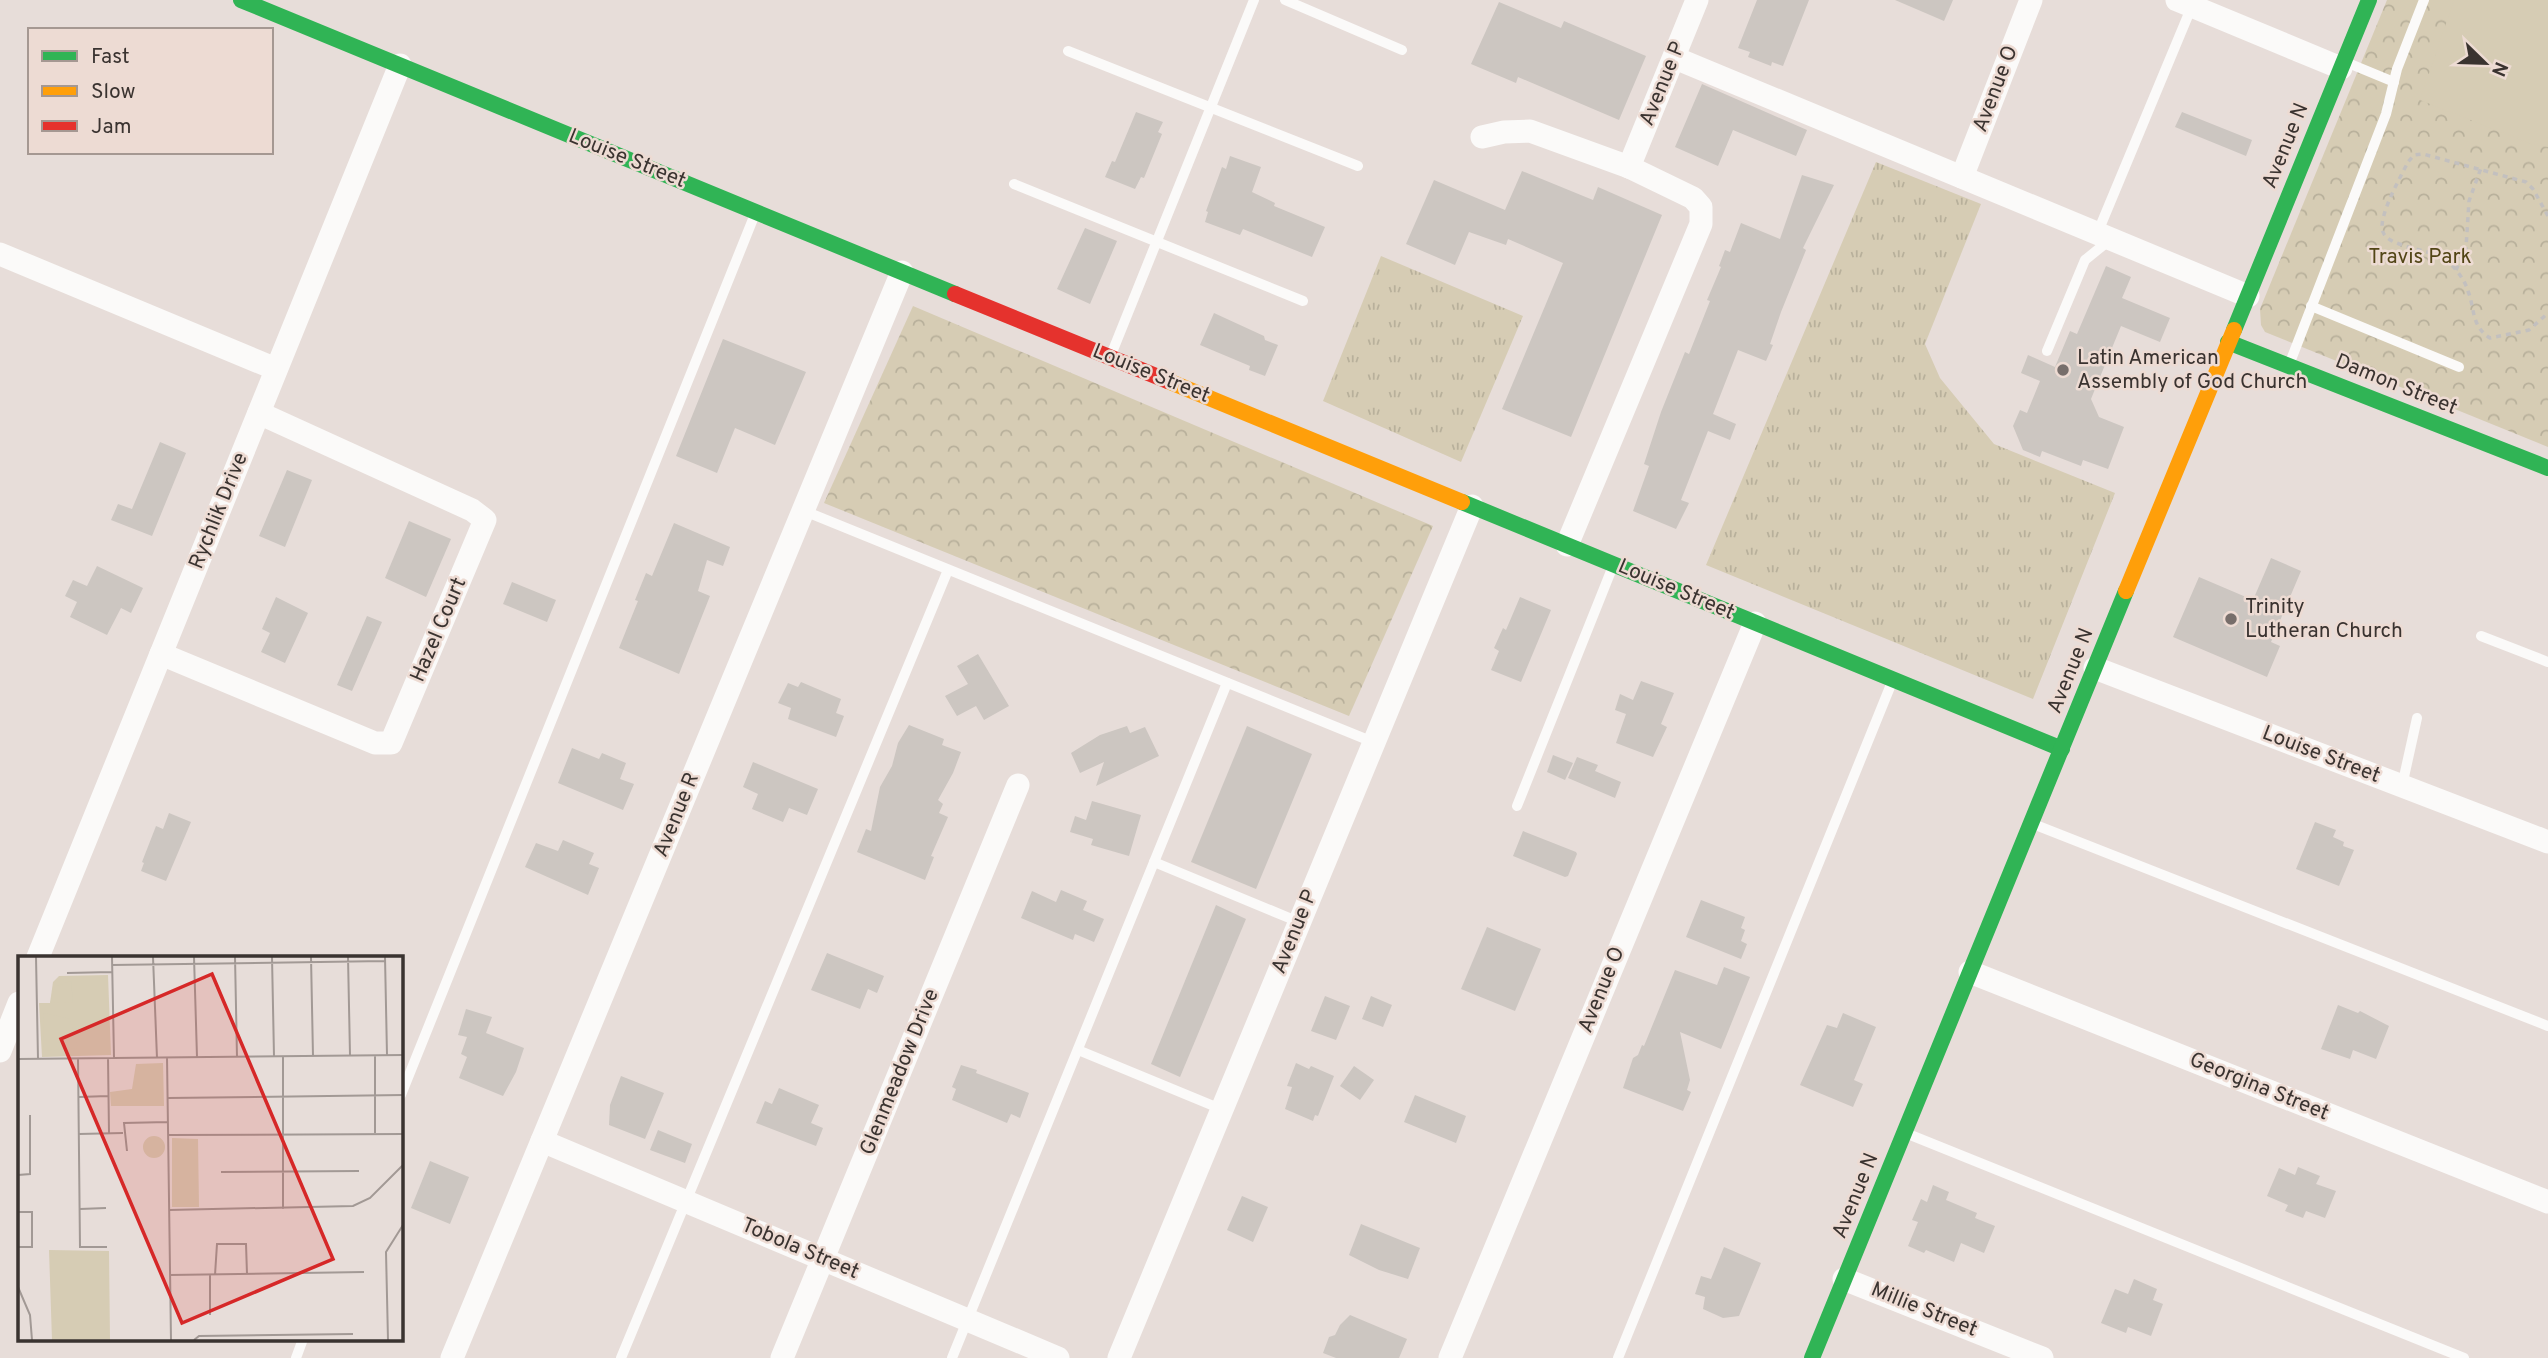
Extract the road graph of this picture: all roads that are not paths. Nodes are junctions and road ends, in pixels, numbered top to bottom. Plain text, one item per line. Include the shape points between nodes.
1 (241, 0) edge
2 (1254, 0) edge
3 (1285, 0) edge
4 (1697, 0) edge
5 (2031, 0) edge
6 (2369, 0) edge
7 (2424, 0) edge
8 (2184, 3) edge
9 (1402, 50) dead end
10 (1068, 51) dead end
11 (1675, 58) junction
12 (400, 65) junction
13 (2343, 65) junction
14 (2394, 82) junction
15 (1210, 107) junction
16 (1482, 137) dead end
17 (1358, 166) dead end
18 (1629, 167) junction
19 (1962, 177) junction
20 (1014, 184) dead end
21 (756, 212) junction
22 (2104, 236) junction
23 (1156, 242) junction
24 (0, 254) edge
25 (902, 272) junction
26 (2248, 296) junction
27 (1303, 300) dead end
28 (2311, 306) junction
29 (2228, 342) junction
30 (2047, 351) dead end
31 (1110, 357) junction
32 (2288, 365) junction
33 (2459, 367) dead end
34 (276, 369) junction
35 (258, 413) junction
36 (2548, 468) edge
37 (1472, 506) junction
38 (802, 510) junction
39 (1567, 545) junction
40 (1614, 564) junction
41 (948, 570) junction
42 (1755, 623) junction
43 (2482, 636) dead end
44 (161, 654) junction
45 (2548, 662) edge
46 (2095, 668) junction
47 (1893, 679) junction
48 (1227, 683) junction
49 (2417, 718) dead end
50 (1373, 743) junction
51 (2062, 749) junction
52 (1018, 785) dead end
53 (2402, 786) junction
54 (1517, 806) dead end
55 (2031, 823) junction
56 (2548, 842) edge
57 (1154, 862) junction
58 (1298, 922) junction
59 (38, 956) edge
60 (1970, 972) junction
61 (18, 1005) edge
62 (2548, 1026) edge
63 (1, 1045) edge
64 (1078, 1050) junction
65 (402, 1093) edge
66 (1222, 1109) junction
67 (1904, 1133) junction
68 (542, 1141) junction
69 (685, 1201) junction
70 (2548, 1202) edge
71 (822, 1259) junction
72 (1844, 1279) junction
73 (967, 1320) junction
74 (303, 1340) edge
75 (296, 1358) edge
76 (452, 1358) edge
77 (621, 1358) edge
78 (782, 1358) edge
79 (952, 1358) edge
80 (1058, 1358) edge
81 (1119, 1358) edge
82 (1450, 1358) edge
83 (1618, 1358) edge
84 (1812, 1358) edge
85 (2042, 1358) edge
86 (2464, 1358) edge

1 - 12 street, Louise Street
2 - 15 lane
3 - 9 lane
4 - 11 street, Avenue P
5 - 19 street, Avenue O
6 - 13 street, Avenue N
7 - 14 lane
8 - 13 street
8 - 22 lane
10 - 15 lane
11 - 18 street, Avenue P
11 - 19 street
12 - 21 street, Louise Street
12 - 34 street, Rychlik Drive
13 - 14 lane
13 - 26 street, Avenue N
14 - 28 lane via 2386,114
15 - 17 lane
15 - 23 lane
16 - 18 street via 1530,131
18 - 39 street via 1693,198 1701,208 1701,224
19 - 22 street
20 - 23 lane
21 - 25 street, Louise Street
21 - 65 lane
22 - 26 street
22 - 30 lane via 2085,260
23 - 27 lane
23 - 31 lane
24 - 34 street
25 - 31 street, Louise Street
25 - 38 street, Avenue R
26 - 29 street, Avenue N
28 - 32 lane
28 - 33 lane
29 - 32 street, Damon Street
29 - 46 street, Avenue N
31 - 37 street, Louise Street
32 - 36 street, Damon Street
34 - 35 street, Rychlik Drive
35 - 44 street, Rychlik Drive
35 - 44 street, Hazel Court via 472,509 485,520 391,743 375,743
37 - 39 street, Louise Street
37 - 50 street, Avenue P
38 - 41 lane
38 - 68 street, Avenue R
39 - 40 street, Louise Street
40 - 42 street, Louise Street
40 - 54 lane
41 - 48 lane
41 - 69 lane
42 - 47 street, Louise Street
42 - 82 street, Avenue O
43 - 45 lane
44 - 59 street, Rychlik Drive
46 - 51 street, Avenue N
46 - 53 street, Louise Street
47 - 51 street, Louise Street
47 - 83 lane
48 - 50 lane
48 - 57 lane
49 - 53 lane
50 - 58 street, Avenue P
51 - 55 street, Avenue N
52 - 71 street, Glenmeadow Drive
53 - 56 street, Louise Street
55 - 60 street, Avenue N
55 - 62 lane
57 - 58 lane
57 - 64 lane
58 - 66 street, Avenue P
60 - 67 street, Avenue N
60 - 70 street, Georgina Street
61 - 63 street
64 - 66 lane
64 - 73 lane
66 - 81 street, Avenue P
67 - 72 street, Avenue N
67 - 86 lane
68 - 69 street, Tobola Street
68 - 76 street, Avenue R
69 - 71 street, Tobola Street
69 - 77 lane
71 - 73 street, Tobola Street
71 - 78 street, Glenmeadow Drive
72 - 84 street, Avenue N
72 - 85 street, Millie Street
73 - 79 lane
73 - 80 street, Tobola Street
74 - 75 lane

